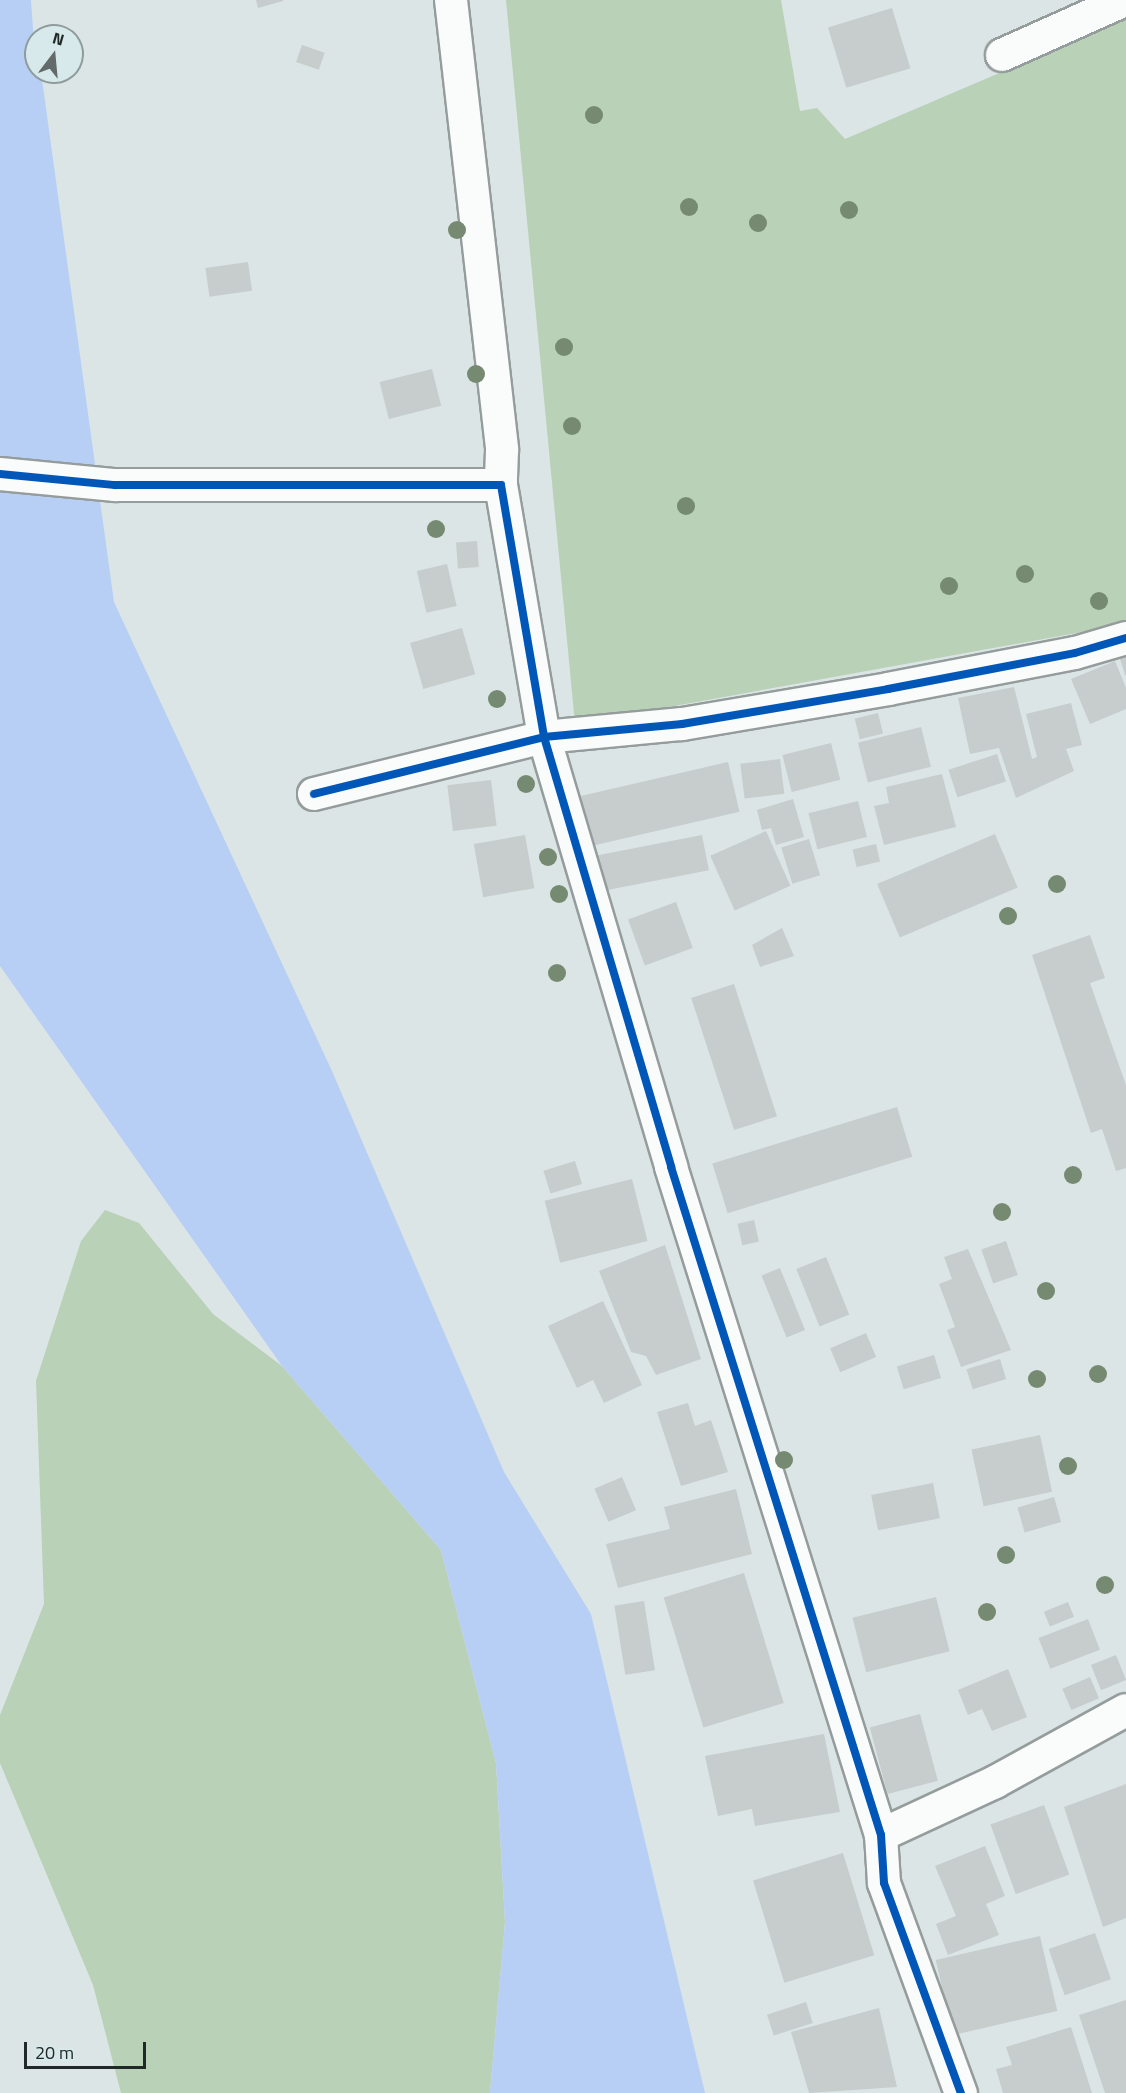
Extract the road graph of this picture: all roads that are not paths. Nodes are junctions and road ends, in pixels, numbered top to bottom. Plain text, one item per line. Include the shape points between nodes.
1 (451, 0) edge
2 (1125, 0) edge
3 (1002, 55) dead end
4 (0, 474) edge
5 (501, 485) junction
6 (1126, 638) edge
7 (544, 738) junction
8 (314, 794) dead end
9 (1126, 1710) edge
10 (881, 1835) junction
11 (961, 2093) edge

1 - 5 street via 502,450
2 - 3 street
4 - 5 street via 116,485
5 - 7 street
6 - 7 street via 1075,653 888,689 681,724
7 - 8 street
7 - 10 street via 671,1167
9 - 10 street via 994,1782
10 - 11 street via 884,1883

